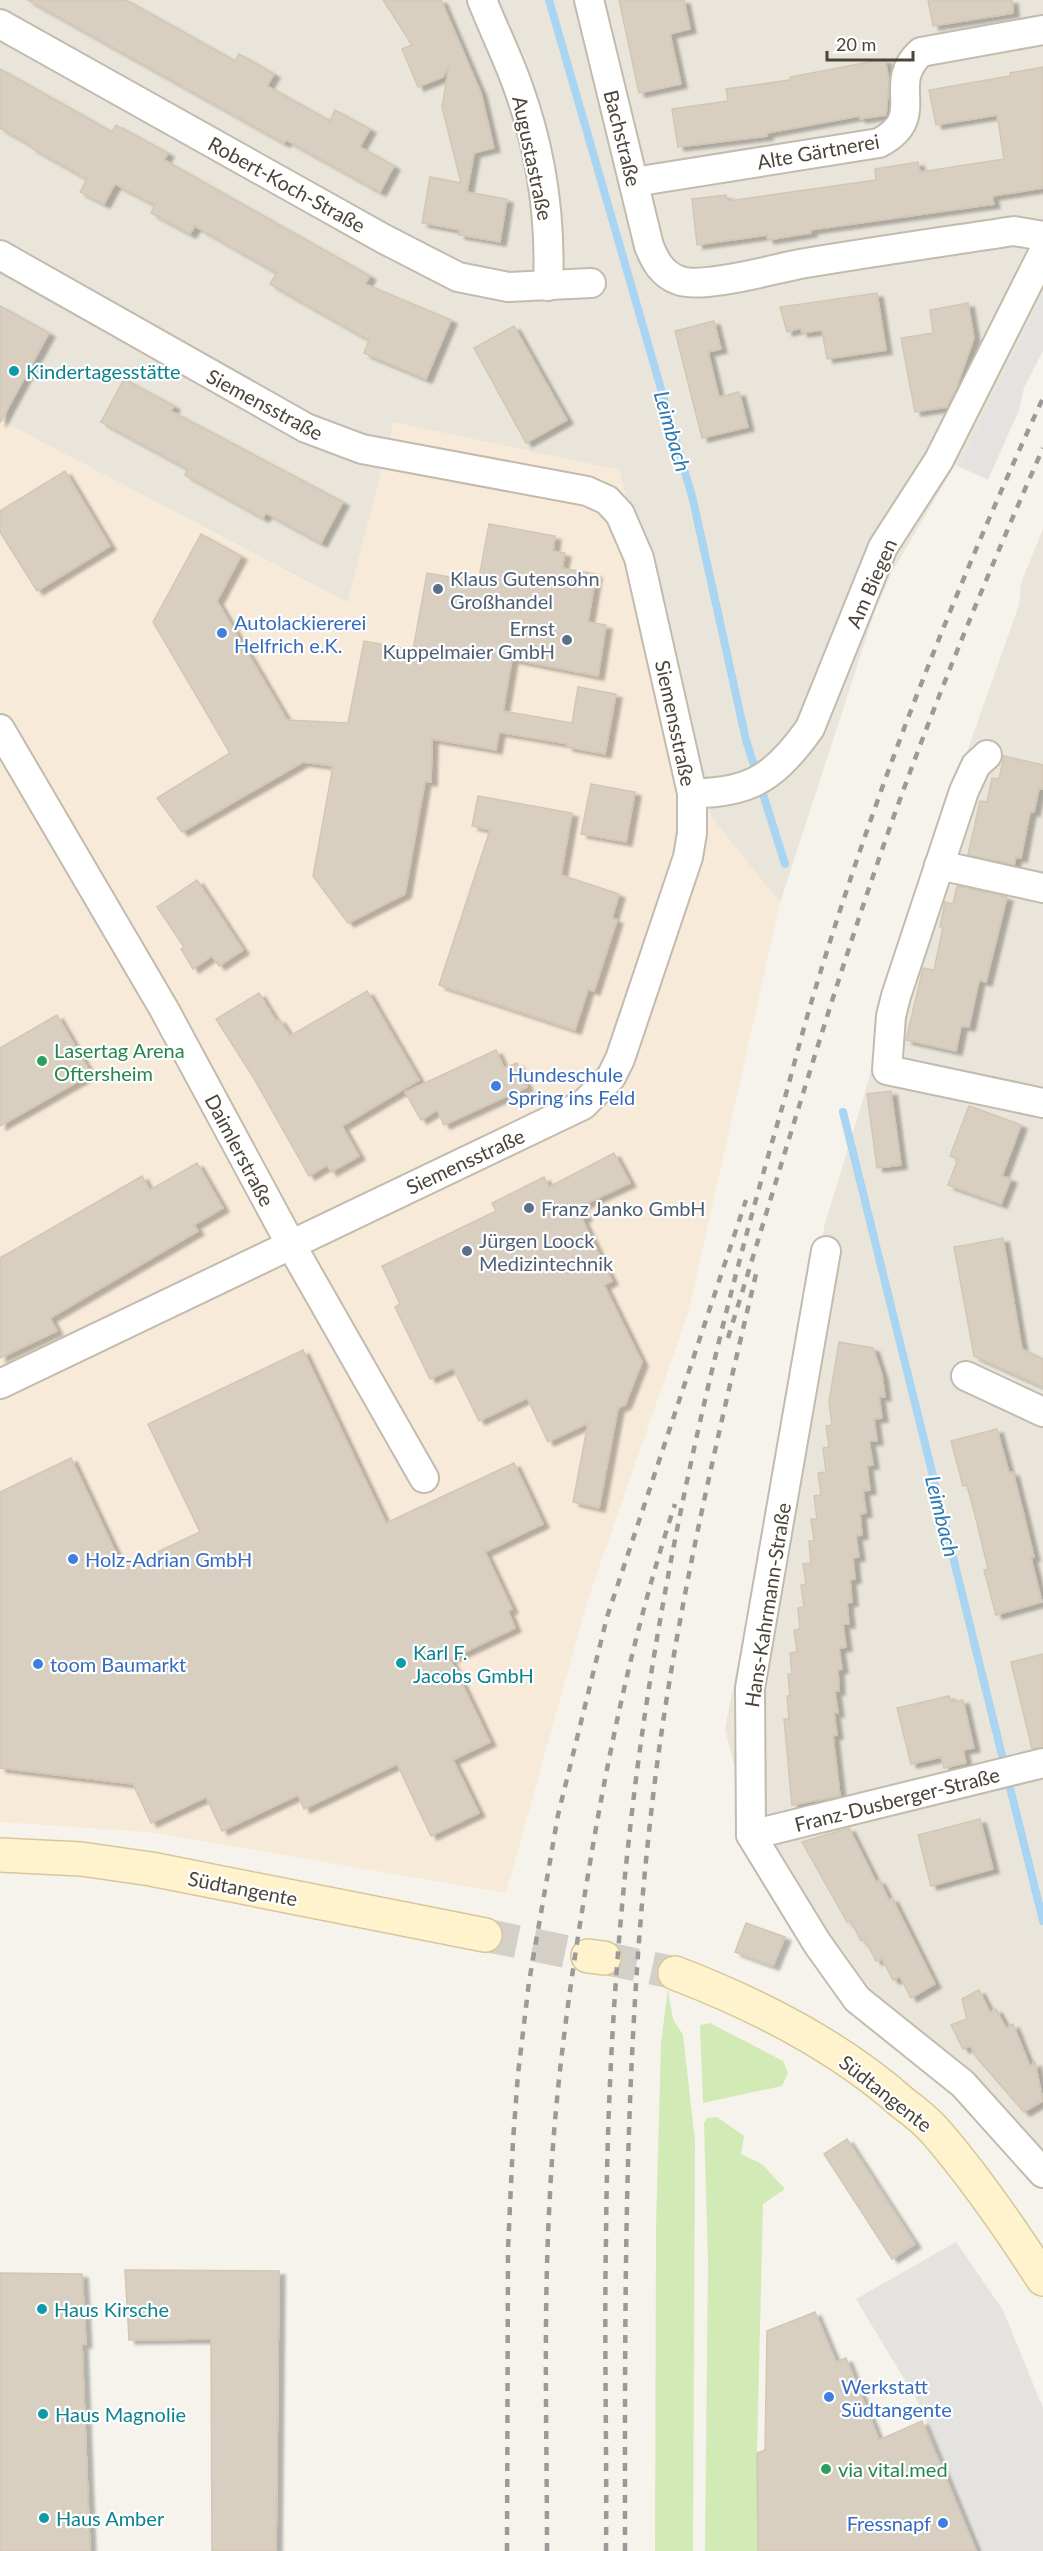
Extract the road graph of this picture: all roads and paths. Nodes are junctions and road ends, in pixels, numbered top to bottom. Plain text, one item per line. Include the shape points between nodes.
1 (482, 0) edge
2 (589, 0) edge
3 (0, 24) edge
4 (1043, 30) edge
5 (634, 182) junction
6 (1043, 236) edge
7 (1043, 253) edge
8 (0, 255) edge
9 (591, 283) dead end
10 (548, 286) junction
11 (0, 729) edge
12 (987, 755) dead end
13 (692, 793) junction
14 (939, 865) junction
15 (1043, 888) edge
16 (1043, 1102) edge
17 (290, 1243) junction
18 (826, 1251) dead end
19 (966, 1376) dead end
20 (0, 1384) edge
21 (1043, 1412) edge
22 (424, 1478) dead end
23 (1032, 1766) edge
24 (751, 1835) junction
25 (0, 1855) edge
26 (485, 1935) tunnel mouth
27 (675, 1973) tunnel mouth
28 (1043, 2173) edge
29 (1043, 2278) edge

1 - 10 street, Augustastraße via 518,86 535,147 549,225
2 - 5 street, Bachstraße
3 - 10 street, Robert-Koch-Straße via 449,272 508,287
4 - 5 street, Alte Gärtnerei via 921,52 909,63 905,76 904,121 894,135 879,143
5 - 6 street, Bachstraße via 655,261 679,281 694,282 1014,231
7 - 13 street, Am Biegen via 939,459 883,547 810,728 768,776 719,793
8 - 13 street, Siemensstraße via 306,428 362,448 587,491 607,500 620,514 639,558
9 - 10 street, Robert-Koch-Straße
11 - 17 street, Daimlerstraße via 164,1009
12 - 14 street via 969,777
13 - 17 street, Siemensstraße via 692,833 687,857 620,1059 598,1091 583,1105
14 - 15 street
14 - 16 street via 891,1016 888,1070
17 - 20 street, Siemensstraße
17 - 22 street, Daimlerstraße
18 - 24 street, Hans-Kahrmann-Straße via 750,1688
19 - 21 street
23 - 24 street, Franz-Dusberger-Straße
24 - 28 street via 817,1943 857,1999 963,2084
25 - 26 main road, Südtangente via 81,1859 151,1869
27 - 29 main road, Südtangente via 719,1990 824,2045 885,2087 934,2130 1013,2231

